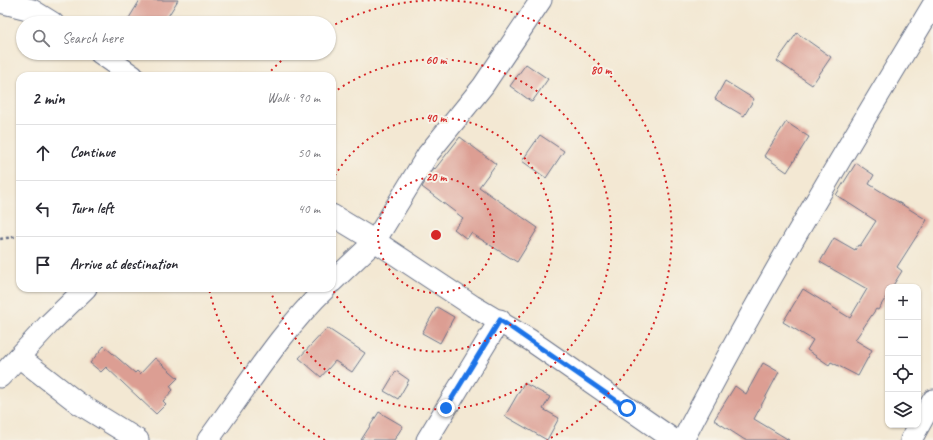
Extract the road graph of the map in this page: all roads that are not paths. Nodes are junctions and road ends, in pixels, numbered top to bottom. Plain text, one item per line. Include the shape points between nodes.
1 (541, 0) edge
2 (0, 2) edge
3 (933, 5) edge
4 (42, 16) edge
5 (110, 60) edge
6 (127, 72) edge
7 (336, 217) edge
8 (375, 241) junction
9 (336, 278) edge
10 (82, 292) edge
11 (322, 292) edge
12 (500, 320) junction
13 (19, 357) junction
14 (0, 377) edge
15 (933, 400) edge
16 (138, 440) edge
17 (208, 440) edge
18 (427, 440) edge
19 (674, 440) edge
20 (683, 440) edge
21 (911, 440) edge

1 - 8 street via 483,86 428,154
2 - 4 street via 32,10
3 - 20 street via 806,218 720,368
5 - 6 street
7 - 8 street
8 - 9 street
8 - 12 street via 473,306
10 - 13 street
11 - 17 street via 275,349
12 - 18 street
12 - 19 street
13 - 14 street
13 - 16 street via 78,403
15 - 21 street

